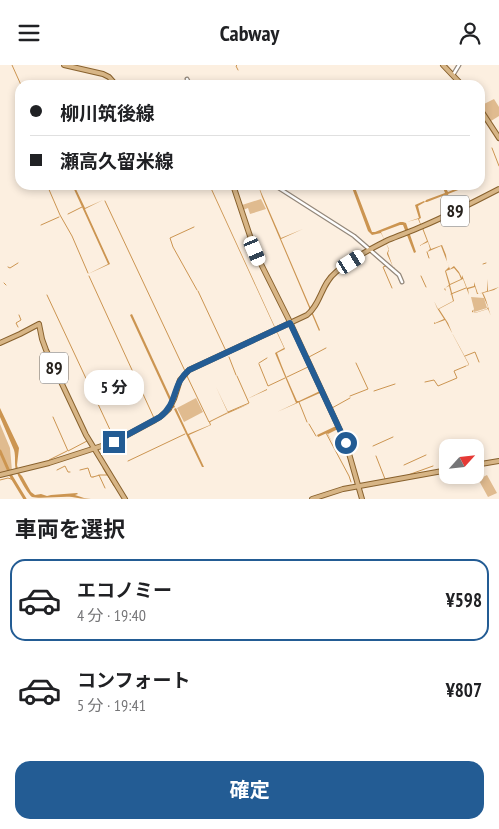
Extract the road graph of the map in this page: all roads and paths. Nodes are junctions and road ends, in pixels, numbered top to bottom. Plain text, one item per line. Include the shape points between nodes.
1 (65, 65) edge
2 (443, 65) edge
3 (459, 65) edge
4 (453, 75) junction
5 (112, 80) edge
6 (458, 80) edge
7 (485, 117) edge
8 (499, 138) edge
9 (499, 189) edge
10 (235, 190) edge
11 (282, 190) edge
12 (370, 250) junction
13 (402, 282) dead end
14 (289, 324) junction
15 (0, 343) edge
16 (94, 448) junction
17 (499, 461) edge
18 (484, 464) edge
19 (439, 472) edge
20 (2, 475) edge
21 (359, 486) junction
22 (125, 499) edge
23 (312, 499) edge
24 (362, 499) edge

1 - 5 main road via 102,74
2 - 4 main road
3 - 4 street
4 - 6 main road
7 - 8 main road
9 - 12 main road, 89
10 - 14 main road via 255,251
11 - 12 street via 354,236
12 - 13 street via 399,275
12 - 14 main road, 89 via 332,276 311,312
14 - 16 main road, 89 via 189,370 182,376 169,409 160,417 114,442
14 - 21 main road via 346,443
15 - 16 main road, 89 via 39,324 46,350
16 - 20 main road
16 - 22 main road, 89
17 - 18 main road
19 - 21 main road
21 - 23 main road
21 - 24 main road

